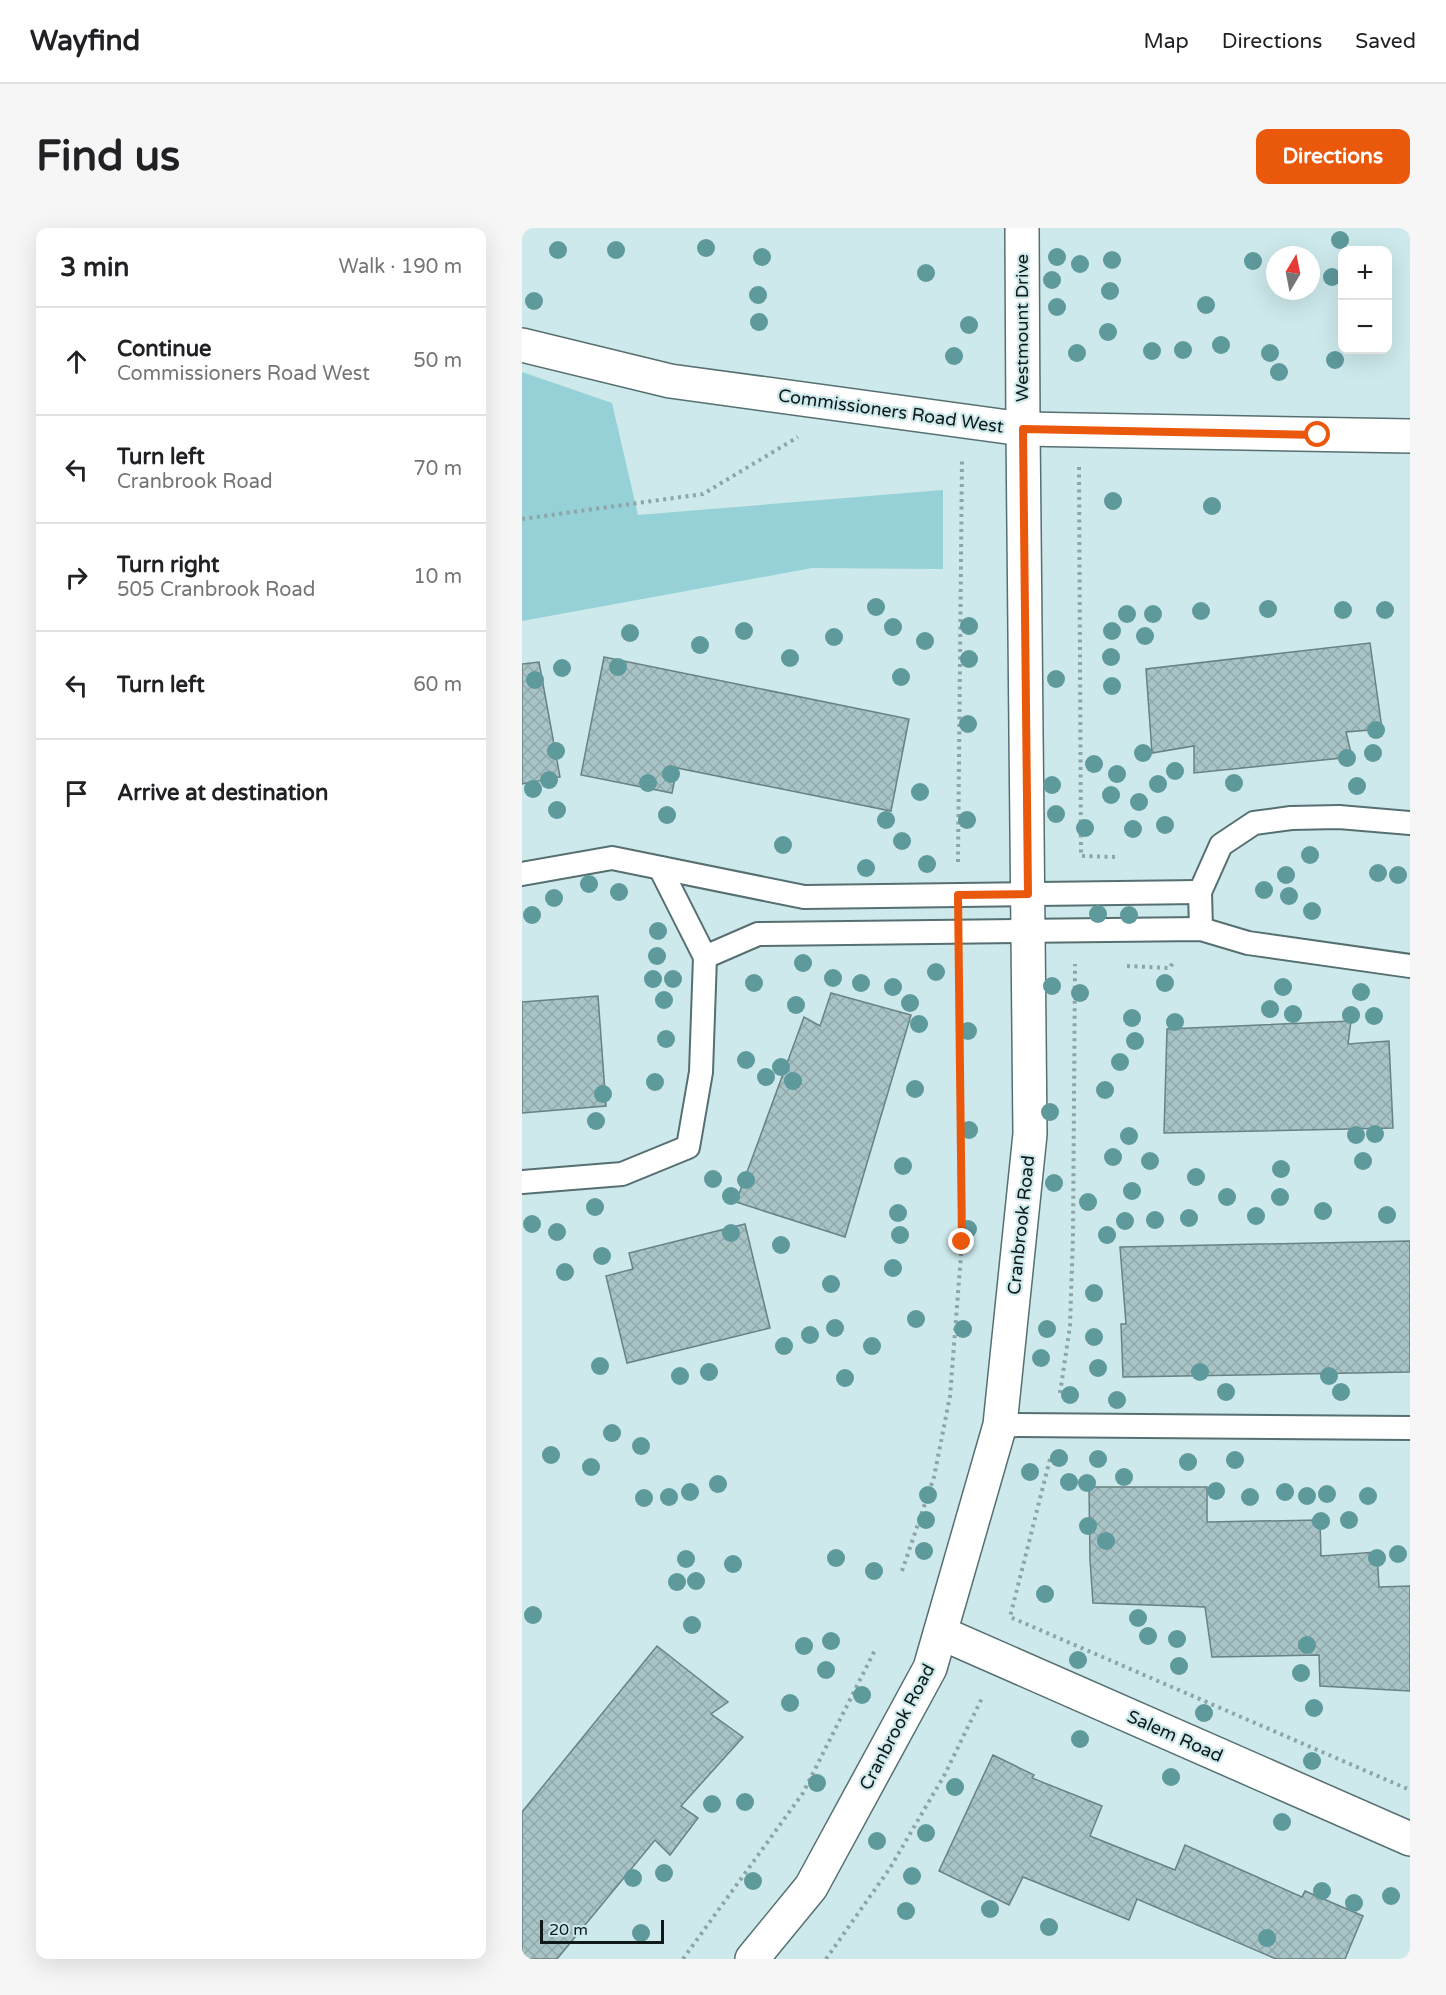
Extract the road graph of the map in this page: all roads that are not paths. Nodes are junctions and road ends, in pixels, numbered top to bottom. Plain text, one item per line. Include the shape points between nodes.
1 (1022, 228) edge
2 (522, 345) edge
3 (1023, 429) junction
4 (1410, 436) edge
5 (1410, 823) edge
6 (660, 868) junction
7 (522, 874) edge
8 (1200, 892) junction
9 (1028, 894) junction
10 (1028, 929) junction
11 (1195, 929) junction
12 (705, 957) junction
13 (1410, 966) edge
14 (522, 1182) edge
15 (1000, 1425) junction
16 (1410, 1428) edge
17 (941, 1633) junction
18 (1410, 1839) edge
19 (752, 1959) edge

1 - 3 street, Westmount Drive
2 - 3 street, Commissioners Road West via 670,381
3 - 4 street, Commissioners Road West
3 - 9 street, Cranbrook Road
5 - 8 lane via 1339,817 1254,823 1221,845
6 - 7 lane via 612,858
6 - 9 lane via 804,897
6 - 12 lane
8 - 9 lane
8 - 11 lane
9 - 10 street, Cranbrook Road
10 - 11 lane
10 - 12 lane via 758,934
10 - 15 street, Cranbrook Road via 1030,1134
11 - 13 lane via 1248,943
12 - 14 lane via 701,1072 688,1147 622,1174
15 - 16 lane
15 - 17 street, Cranbrook Road
17 - 18 street, Salem Road
17 - 19 street, Cranbrook Road via 930,1668 811,1887

